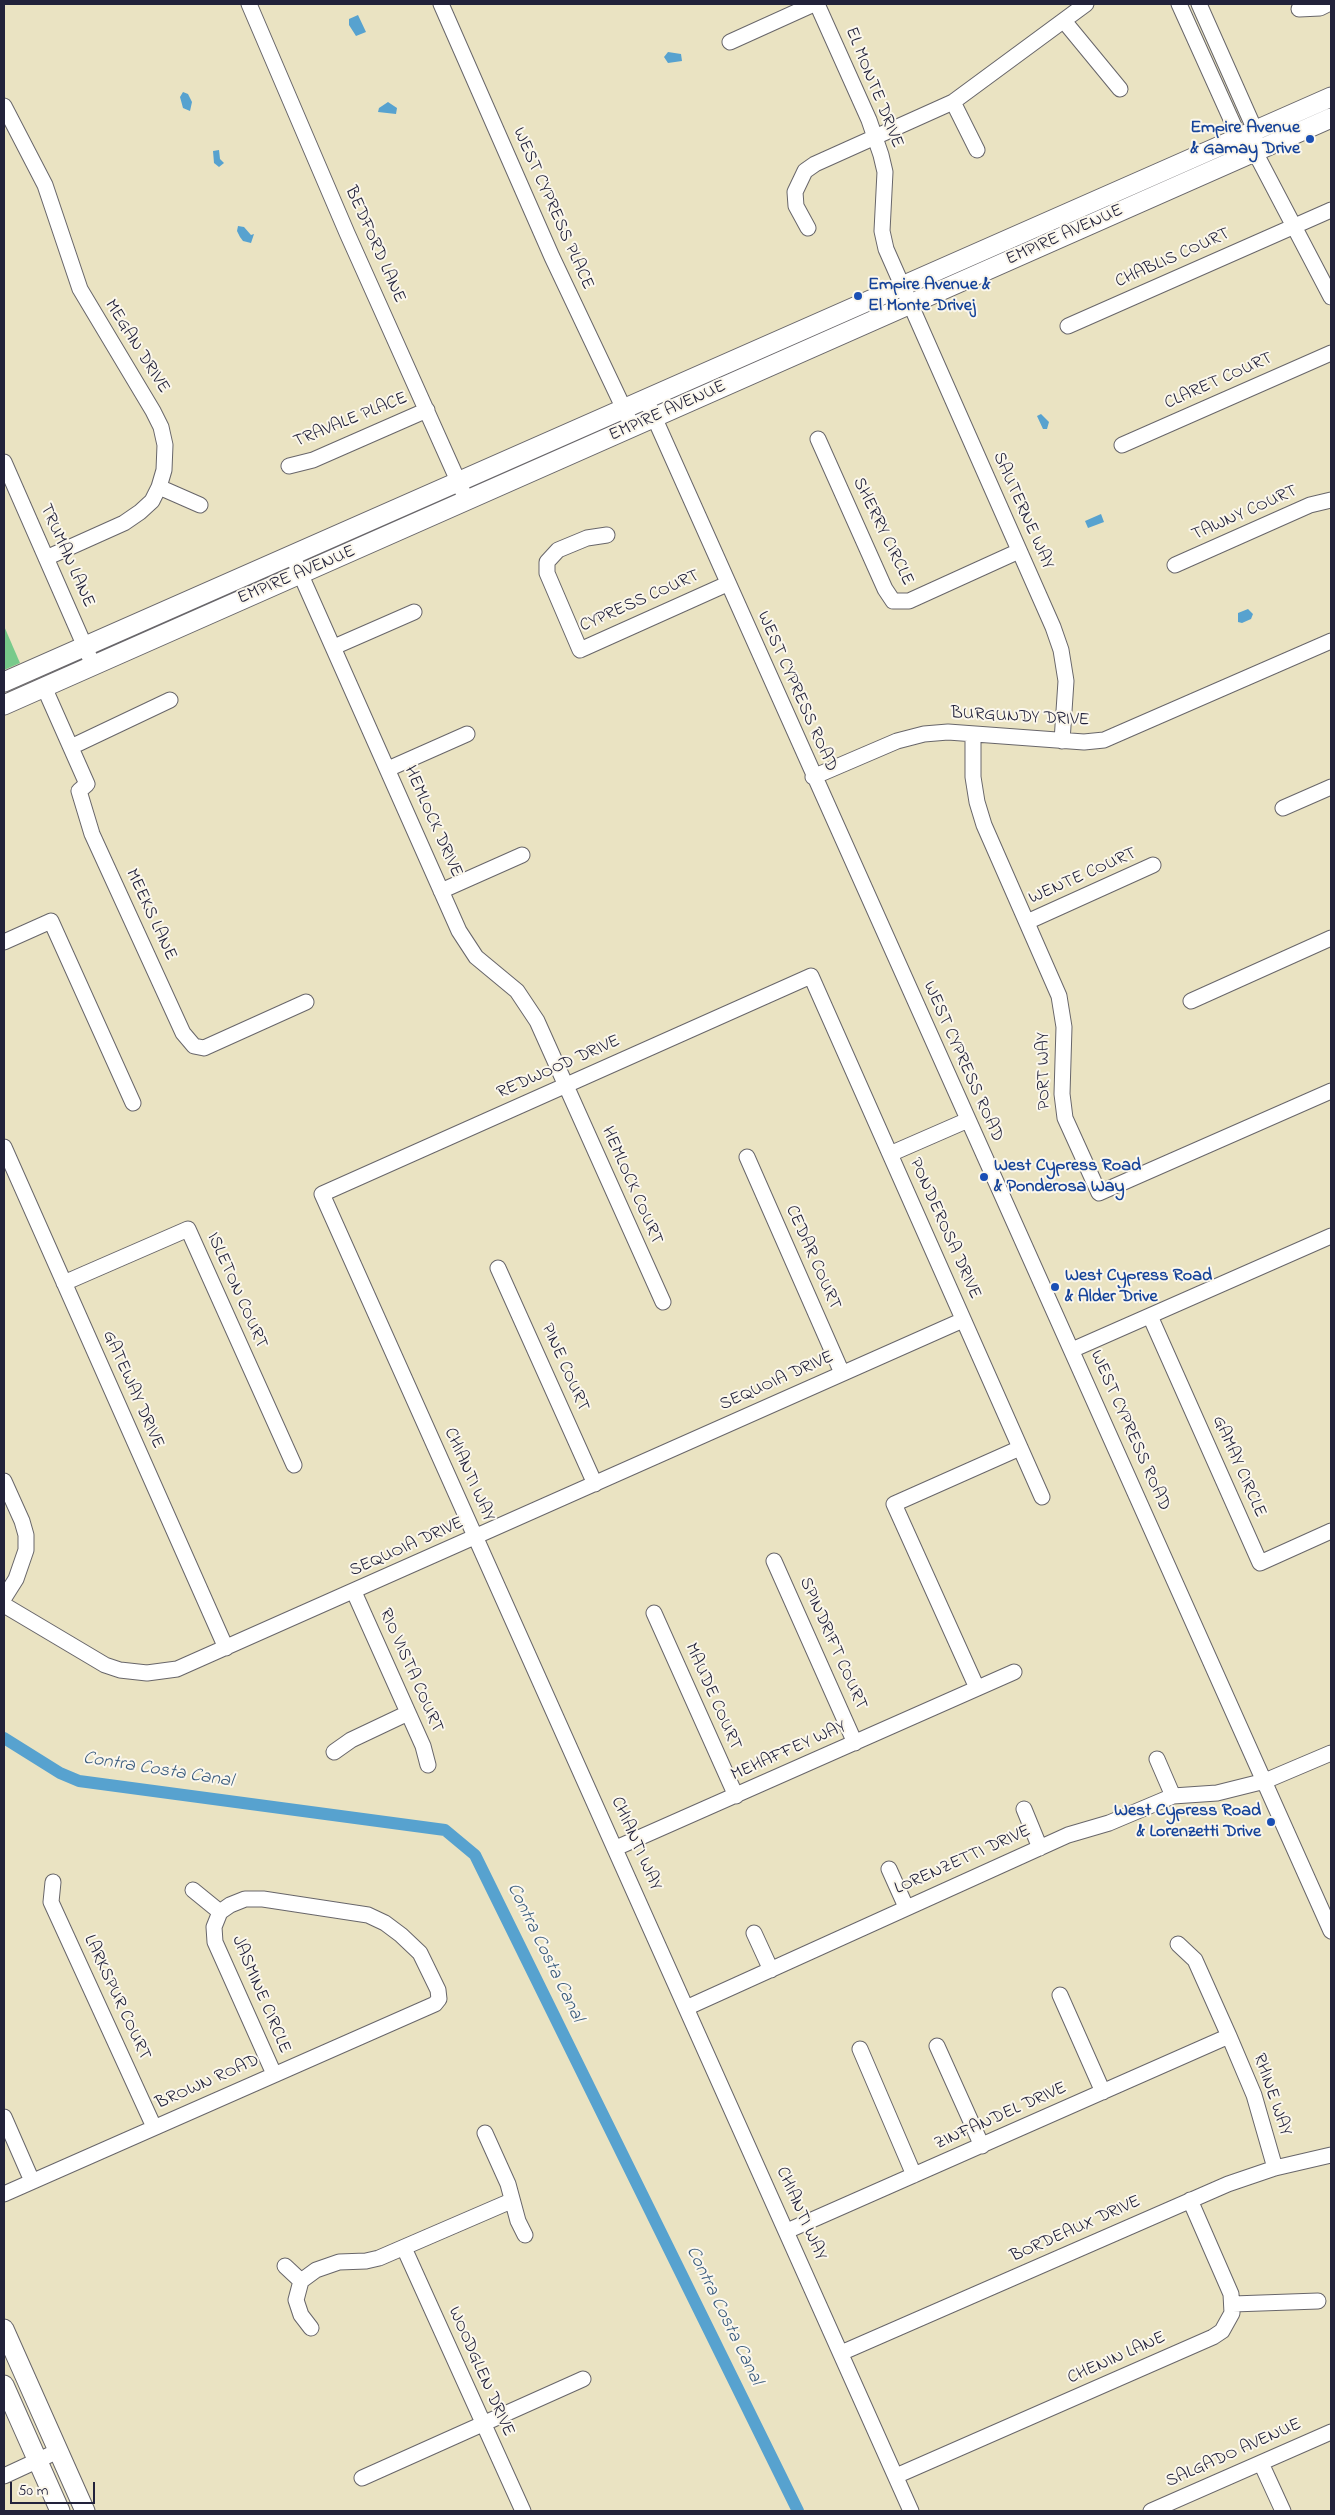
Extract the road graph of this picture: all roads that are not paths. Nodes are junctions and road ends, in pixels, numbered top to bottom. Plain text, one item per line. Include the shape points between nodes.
1 (249, 4) edge
2 (440, 4) edge
3 (816, 4) edge
4 (1086, 4) edge
5 (1178, 4) edge
6 (1199, 4) edge
7 (1328, 4) edge
8 (1299, 9) dead end
9 (1064, 21) junction
10 (730, 42) dead end
11 (1120, 89) dead end
12 (1331, 97) edge
13 (953, 102) junction
14 (4, 106) edge
15 (1331, 118) edge
16 (1247, 134) junction
17 (875, 137) junction
18 (977, 150) dead end
19 (1255, 152) junction
20 (1331, 210) edge
21 (1293, 227) junction
22 (808, 228) dead end
23 (901, 286) junction
24 (1331, 297) edge
25 (909, 304) junction
26 (1068, 326) dead end
27 (1331, 353) edge
28 (646, 399) junction
29 (624, 409) junction
30 (426, 410) junction
31 (654, 419) junction
32 (633, 428) junction
33 (818, 439) dead end
34 (1122, 445) dead end
35 (4, 462) edge
36 (288, 466) dead end
37 (459, 482) junction
38 (159, 488) junction
39 (1331, 500) edge
40 (468, 501) junction
41 (200, 505) dead end
42 (608, 535) dead end
43 (1019, 551) junction
44 (292, 555) junction
45 (46, 558) junction
46 (1175, 565) dead end
47 (300, 573) junction
48 (728, 584) junction
49 (414, 612) dead end
50 (1331, 641) edge
51 (85, 646) junction
52 (334, 647) junction
53 (93, 665) junction
54 (4, 682) edge
55 (44, 687) junction
56 (170, 700) dead end
57 (4, 705) edge
58 (467, 734) dead end
59 (973, 735) junction
60 (1062, 741) junction
61 (71, 747) junction
62 (388, 769) junction
63 (813, 777) junction
64 (1331, 787) edge
65 (1284, 808) dead end
66 (522, 855) dead end
67 (1153, 865) dead end
68 (441, 891) junction
69 (1027, 922) junction
70 (1331, 938) edge
71 (4, 942) edge
72 (811, 976) joint
73 (1190, 1001) dead end
74 (306, 1002) dead end
75 (566, 1085) junction
76 (1331, 1091) edge
77 (132, 1103) dead end
78 (968, 1120) junction
79 (4, 1148) edge
80 (890, 1154) junction
81 (747, 1157) dead end
82 (322, 1194) joint
83 (1331, 1236) edge
84 (498, 1268) dead end
85 (64, 1283) junction
86 (663, 1302) dead end
87 (1150, 1316) junction
88 (963, 1320) junction
89 (1072, 1350) junction
90 (842, 1373) junction
91 (1020, 1448) junction
92 (294, 1466) dead end
93 (4, 1481) edge
94 (595, 1484) junction
95 (1042, 1497) dead end
96 (1331, 1531) edge
97 (475, 1538) junction
98 (774, 1561) dead end
99 (354, 1592) junction
100 (4, 1598) edge
101 (4, 1605) edge
102 (654, 1614) dead end
103 (226, 1648) junction
104 (1014, 1672) dead end
105 (976, 1688) junction
106 (408, 1714) junction
107 (855, 1743) junction
108 (334, 1752) dead end
109 (1331, 1753) edge
110 (1157, 1759) dead end
111 (428, 1765) dead end
112 (1265, 1781) junction
113 (736, 1796) junction
114 (1173, 1796) junction
115 (1024, 1810) dead end
116 (616, 1848) junction
117 (1040, 1848) junction
118 (889, 1869) dead end
119 (53, 1882) dead end
120 (193, 1890) dead end
121 (906, 1906) junction
122 (220, 1912) junction
123 (1331, 1931) edge
124 (754, 1933) dead end
125 (1178, 1944) dead end
126 (771, 1970) junction
127 (1060, 1995) dead end
128 (686, 2008) junction
129 (1229, 2036) junction
130 (937, 2046) dead end
131 (860, 2050) dead end
132 (274, 2074) junction
133 (1103, 2092) junction
134 (4, 2117) edge
135 (154, 2127) junction
136 (485, 2133) dead end
137 (982, 2146) junction
138 (1331, 2155) edge
139 (1275, 2168) junction
140 (914, 2175) junction
141 (32, 2181) junction
142 (4, 2194) edge
143 (1190, 2200) junction
144 (511, 2201) junction
145 (787, 2231) junction
146 (525, 2235) dead end
147 (404, 2248) junction
148 (285, 2266) dead end
149 (301, 2281) junction
150 (1318, 2301) dead end
151 (1233, 2304) junction
152 (311, 2328) dead end
153 (4, 2329) edge
154 (841, 2354) junction
155 (583, 2379) dead end
156 (4, 2385) edge
157 (482, 2424) junction
158 (1331, 2432) edge
159 (58, 2451) junction
160 (37, 2460) junction
161 (1261, 2463) junction
162 (4, 2476) edge
163 (896, 2476) junction
164 (362, 2478) dead end
165 (60, 2511) edge
166 (85, 2511) edge
167 (523, 2511) edge
168 (911, 2511) edge
169 (1151, 2511) edge
170 (1283, 2511) edge

1 - 30 street, BEDFORD LANE
2 - 29 street, WEST CYPRESS PLACE via 552,257
3 - 10 street
3 - 17 street, EL MONTE DRIVE
4 - 9 street
5 - 16 street
6 - 16 street
7 - 8 street via 1320,8
9 - 11 street
9 - 13 street
12 - 16 main road, EMPIRE AVENUE
13 - 17 street
13 - 18 street
14 - 38 street, MEGAN DRIVE via 45,185 80,289 161,427 165,445
15 - 19 main road, EMPIRE AVENUE
16 - 19 street
16 - 23 main road, EMPIRE AVENUE
17 - 22 street via 805,171 795,192 796,206
17 - 23 street, EL MONTE DRIVE via 885,172 882,231
19 - 21 street
19 - 25 main road, EMPIRE AVENUE
20 - 21 street, CHABLIS COURT
21 - 24 street
21 - 26 street, CHABLIS COURT
23 - 25 street, EL MONTE DRIVE
23 - 28 main road, EMPIRE AVENUE
25 - 31 main road, EMPIRE AVENUE
25 - 43 street, SAUTERNE WAY
27 - 34 street, CLARET COURT
28 - 29 main road, EMPIRE AVENUE
28 - 31 street, WEST CYPRESS ROAD
29 - 32 street, WEST CYPRESS PLACE
29 - 37 main road, EMPIRE AVENUE
30 - 36 street, TRAVALE PLACE via 313,460
30 - 37 street, BEDFORD LANE
31 - 32 main road, EMPIRE AVENUE
31 - 48 street, WEST CYPRESS ROAD
32 - 40 main road, EMPIRE AVENUE
33 - 43 street, SHERRY CIRCLE via 893,601 909,601
35 - 45 street, TRUMAN LANE
37 - 40 street, BEDFORD LANE
37 - 44 main road, EMPIRE AVENUE
38 - 41 street
38 - 45 street, MEGAN DRIVE via 152,501 124,523
39 - 46 street, TAWNY COURT via 1310,505
40 - 47 main road, EMPIRE AVENUE
42 - 48 street, CYPRESS COURT via 587,538 558,550 547,562 547,573 580,650
43 - 60 street, SAUTERNE WAY via 1061,650 1066,681
44 - 47 street, HEMLOCK DRIVE
44 - 51 main road, EMPIRE AVENUE
45 - 51 street, TRUMAN LANE
47 - 52 street, HEMLOCK DRIVE
47 - 53 main road, EMPIRE AVENUE
48 - 63 street, WEST CYPRESS ROAD
49 - 52 street
50 - 60 street, BURGUNDY DRIVE via 1121,734 1104,740
51 - 53 street, TRUMAN LANE
51 - 54 main road, EMPIRE AVENUE
52 - 62 street, HEMLOCK DRIVE
53 - 55 main road, EMPIRE AVENUE
55 - 57 main road, EMPIRE AVENUE
55 - 61 street, MEEKS LANE
56 - 61 street
58 - 62 street
59 - 60 street, BURGUNDY DRIVE
59 - 63 street, BURGUNDY DRIVE via 948,732 912,737
59 - 69 street, PORT WAY via 973,777 977,802
61 - 74 street, MEEKS LANE via 87,784 79,791 92,834 183,1033 194,1046 204,1048
62 - 68 street, HEMLOCK DRIVE
63 - 78 street, WEST CYPRESS ROAD
64 - 65 street
66 - 68 street
67 - 69 street, WENTE COURT
68 - 75 street, HEMLOCK DRIVE via 459,931 476,957 518,991 528,1005
69 - 76 street, PORT WAY via 1059,996 1064,1027 1061,1066 1065,1118 1098,1193
70 - 73 street
71 - 77 street via 51,920
72 - 75 street, REDWOOD DRIVE
72 - 80 street, PONDEROSA DRIVE
75 - 82 street, REDWOOD DRIVE
75 - 86 street, HEMLOCK COURT
78 - 80 street
78 - 89 street, WEST CYPRESS ROAD
79 - 85 street, GATEWAY DRIVE
80 - 88 street, PONDEROSA DRIVE
81 - 90 street, CEDAR COURT
82 - 97 street, CHIANTI WAY
83 - 87 street
84 - 94 street, PINE COURT
85 - 92 street, ISLETON COURT via 188,1229
85 - 103 street, GATEWAY DRIVE
87 - 89 street
87 - 96 street, GAMAY CIRCLE via 1260,1563
88 - 90 street, SEQUOIA DRIVE
88 - 91 street, PONDEROSA DRIVE
89 - 112 street, WEST CYPRESS ROAD
90 - 94 street, SEQUOIA DRIVE
91 - 95 street, PONDEROSA DRIVE
91 - 105 street via 894,1504
93 - 100 street via 22,1521 26,1550 16,1579
94 - 97 street, SEQUOIA DRIVE
97 - 99 street, SEQUOIA DRIVE
97 - 116 street, CHIANTI WAY
98 - 107 street, SPINDRIFT COURT
99 - 103 street, SEQUOIA DRIVE
99 - 106 street, RIO VISTA COURT
101 - 103 street, SEQUOIA DRIVE via 94,1661 120,1670 169,1671
102 - 113 street, MAUDE COURT
104 - 105 street, MEHAFFEY WAY
105 - 107 street, MEHAFFEY WAY
106 - 108 street via 351,1740
106 - 111 street, RIO VISTA COURT
107 - 113 street, MEHAFFEY WAY
109 - 112 street, LORENZETTI DRIVE
110 - 114 street
112 - 114 street, LORENZETTI DRIVE via 1217,1793
112 - 123 street, WEST CYPRESS ROAD
113 - 116 street, MEHAFFEY WAY
114 - 117 street, LORENZETTI DRIVE
115 - 117 street
116 - 128 street, CHIANTI WAY
117 - 121 street, LORENZETTI DRIVE
118 - 121 street
119 - 135 street, LARKSPUR COURT via 51,1902
120 - 122 street
121 - 126 street, LORENZETTI DRIVE
122 - 132 street, JASMINE CIRCLE via 214,1927 215,1942
122 - 132 street, BROWN ROAD via 245,1899 263,1898 376,1919 402,1935 420,1953 438,1990 439,1999 428,2007
124 - 126 street
125 - 129 street, RHINE WAY via 1195,1960
126 - 128 street, LORENZETTI DRIVE
127 - 133 street
128 - 145 street, CHIANTI WAY
129 - 133 street, ZINFANDEL DRIVE
129 - 139 street, RHINE WAY via 1254,2095
130 - 137 street
131 - 140 street
132 - 135 street, BROWN ROAD
133 - 137 street, ZINFANDEL DRIVE
134 - 141 street
135 - 141 street, BROWN ROAD
136 - 144 street via 508,2184
137 - 140 street, ZINFANDEL DRIVE
138 - 139 street, BORDEAUX DRIVE
139 - 143 street, BORDEAUX DRIVE
140 - 145 street, ZINFANDEL DRIVE
141 - 142 street, BROWN ROAD
143 - 151 street
143 - 154 street, BORDEAUX DRIVE
144 - 146 street
144 - 147 street
145 - 154 street, CHIANTI WAY
147 - 149 street via 366,2261 339,2262 316,2270
147 - 157 street, WOODGLEN DRIVE
148 - 149 street
149 - 152 street via 296,2300 301,2315
150 - 151 street
151 - 163 street, CHENIN LANE via 1228,2322 1213,2337
153 - 159 main road
154 - 163 street, CHIANTI WAY
155 - 157 street
156 - 160 main road
157 - 164 street
157 - 167 street, WOODGLEN DRIVE
158 - 161 street, SALGADO AVENUE
159 - 160 street
159 - 166 main road
160 - 162 street
160 - 165 main road
161 - 169 street, SALGADO AVENUE
161 - 170 street
163 - 168 street, CHIANTI WAY

